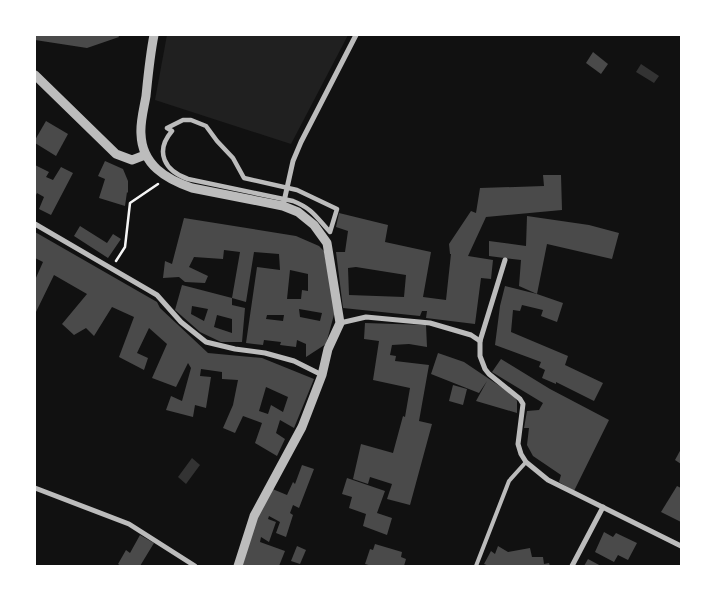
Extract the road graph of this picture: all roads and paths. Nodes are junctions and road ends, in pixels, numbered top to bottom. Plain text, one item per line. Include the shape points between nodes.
1 (154, 35) edge
2 (356, 35) edge
3 (35, 75) edge
4 (145, 155) junction
5 (168, 178) junction
6 (288, 188) junction
7 (284, 203) junction
8 (35, 224) edge
9 (505, 260) dead end
10 (112, 269) junction
11 (340, 323) junction
12 (480, 340) junction
13 (322, 375) junction
14 (526, 462) junction
15 (35, 488) edge
16 (603, 507) junction
17 (681, 546) edge
18 (196, 566) edge
19 (238, 566) edge
20 (476, 566) edge
21 (572, 566) edge

1 - 4 street via 141,134
2 - 6 street via 301,142 293,161
3 - 4 street via 116,154 132,160
4 - 5 street
5 - 7 street via 192,188
5 - 10 path via 130,203 125,247
6 - 7 street
6 - 7 street via 337,209 330,232 304,206
6 - 7 street via 244,178 233,158 200,123 183,120 168,128 172,131 163,146 163,155 177,175
7 - 11 street via 314,225 327,243
8 - 10 street
9 - 12 street
10 - 13 street via 157,295 181,322 206,342 287,359
11 - 12 street via 366,317 430,323
11 - 13 street via 328,349
12 - 14 street via 480,356 485,369 523,404 518,444
13 - 19 street via 302,427 254,516
14 - 16 street via 548,480
14 - 20 lane via 509,481
15 - 18 street via 129,524
16 - 17 street
16 - 21 street

